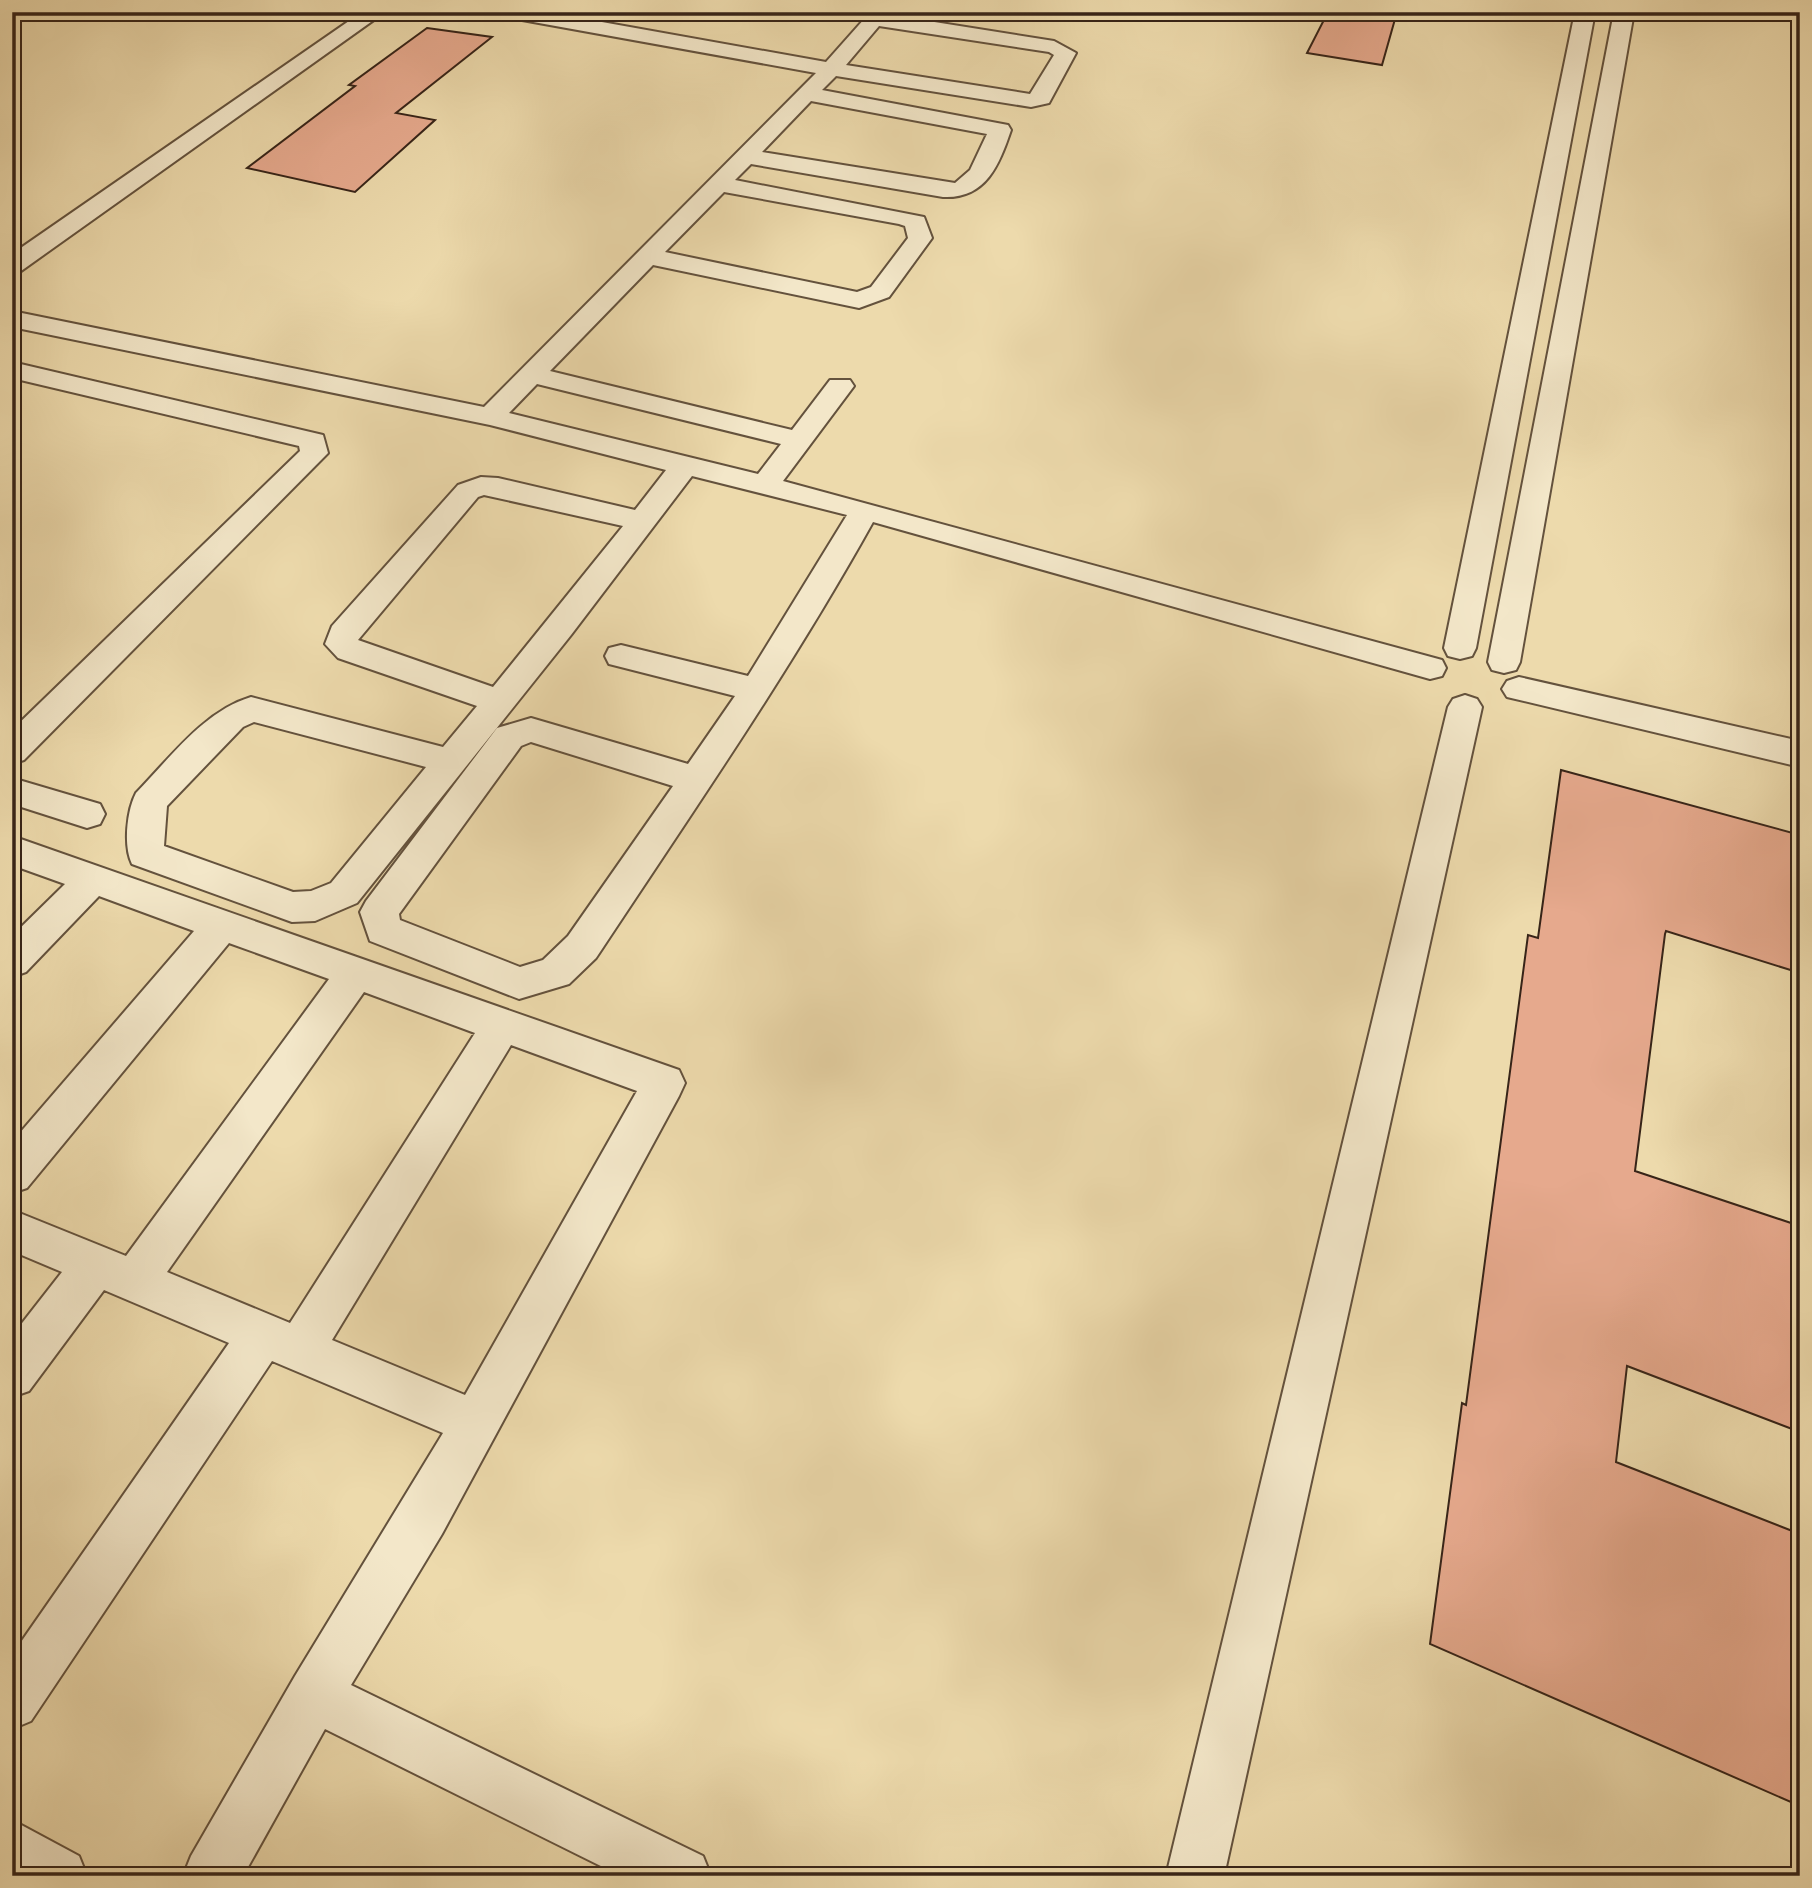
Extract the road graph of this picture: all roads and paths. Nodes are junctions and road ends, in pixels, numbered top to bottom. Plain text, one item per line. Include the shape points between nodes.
1 (375, 12) edge
2 (512, 12) edge
3 (1585, 12) edge
4 (1624, 12) edge
5 (596, 19) edge
6 (831, 69) junction
7 (806, 94) junction
8 (746, 156) junction
9 (718, 184) junction
10 (648, 256) junction
11 (12, 266) edge
12 (12, 319) edge
13 (12, 370) edge
14 (532, 375) junction
15 (840, 386) dead end
16 (490, 417) junction
17 (799, 440) junction
18 (685, 465) junction
19 (765, 485) junction
20 (865, 510) junction
21 (642, 521) junction
22 (1460, 648) junction
23 (621, 656) dead end
24 (1430, 668) junction
25 (1512, 675) junction
26 (754, 689) junction
27 (498, 701) junction
28 (1465, 707) junction
29 (12, 751) edge
30 (1800, 754) edge
31 (450, 761) junction
32 (694, 779) junction
33 (12, 791) edge
34 (87, 814) dead end
35 (12, 850) edge
36 (93, 878) junction
37 (223, 924) junction
38 (12, 961) edge
39 (357, 971) junction
40 (503, 1023) junction
41 (12, 1174) edge
42 (12, 1230) edge
43 (115, 1273) junction
44 (281, 1343) junction
45 (12, 1374) edge
46 (476, 1423) junction
47 (314, 1695) junction
48 (12, 1702) edge
49 (12, 1848) edge
50 (59, 1876) edge
51 (211, 1876) edge
52 (683, 1876) edge
53 (1195, 1876) edge

1 - 11 street
2 - 5 street
3 - 22 street
4 - 25 street
5 - 6 street
6 - 6 street via 1031,101 1041,98 1066,53 1054,47 884,20 873,21
6 - 7 street
7 - 8 street
7 - 8 street via 1000,130 995,147 970,184 959,190
8 - 9 street
9 - 10 street
9 - 10 street via 903,218 916,222 920,238 880,292 859,300
10 - 14 street
12 - 16 street
13 - 29 street via 313,441 314,453
14 - 16 street
14 - 17 street
15 - 17 street
16 - 18 street
17 - 19 street
18 - 19 street
18 - 21 street
19 - 20 street
20 - 24 street
20 - 26 street
21 - 27 street
21 - 27 street via 481,486 468,491 343,634 341,644 350,650
22 - 24 street via 1437,656
22 - 25 street via 1489,653
23 - 26 street
24 - 28 street via 1431,683
25 - 28 street via 1517,698 1496,710
25 - 30 street
26 - 32 street
27 - 31 street
28 - 53 street
31 - 31 street via 344,893 314,906 292,907 145,854 149,802 231,718 251,709
32 - 32 street via 582,947 555,973 519,983 384,930 379,912 509,737 531,730
33 - 34 street
35 - 36 street
36 - 37 street
36 - 38 street
37 - 39 street
37 - 41 street
39 - 40 street
39 - 43 street
40 - 44 street
40 - 46 street via 664,1083
42 - 43 street
43 - 44 street
43 - 45 street
44 - 46 street
44 - 48 street
46 - 47 street
47 - 51 street
47 - 52 street
49 - 50 street

